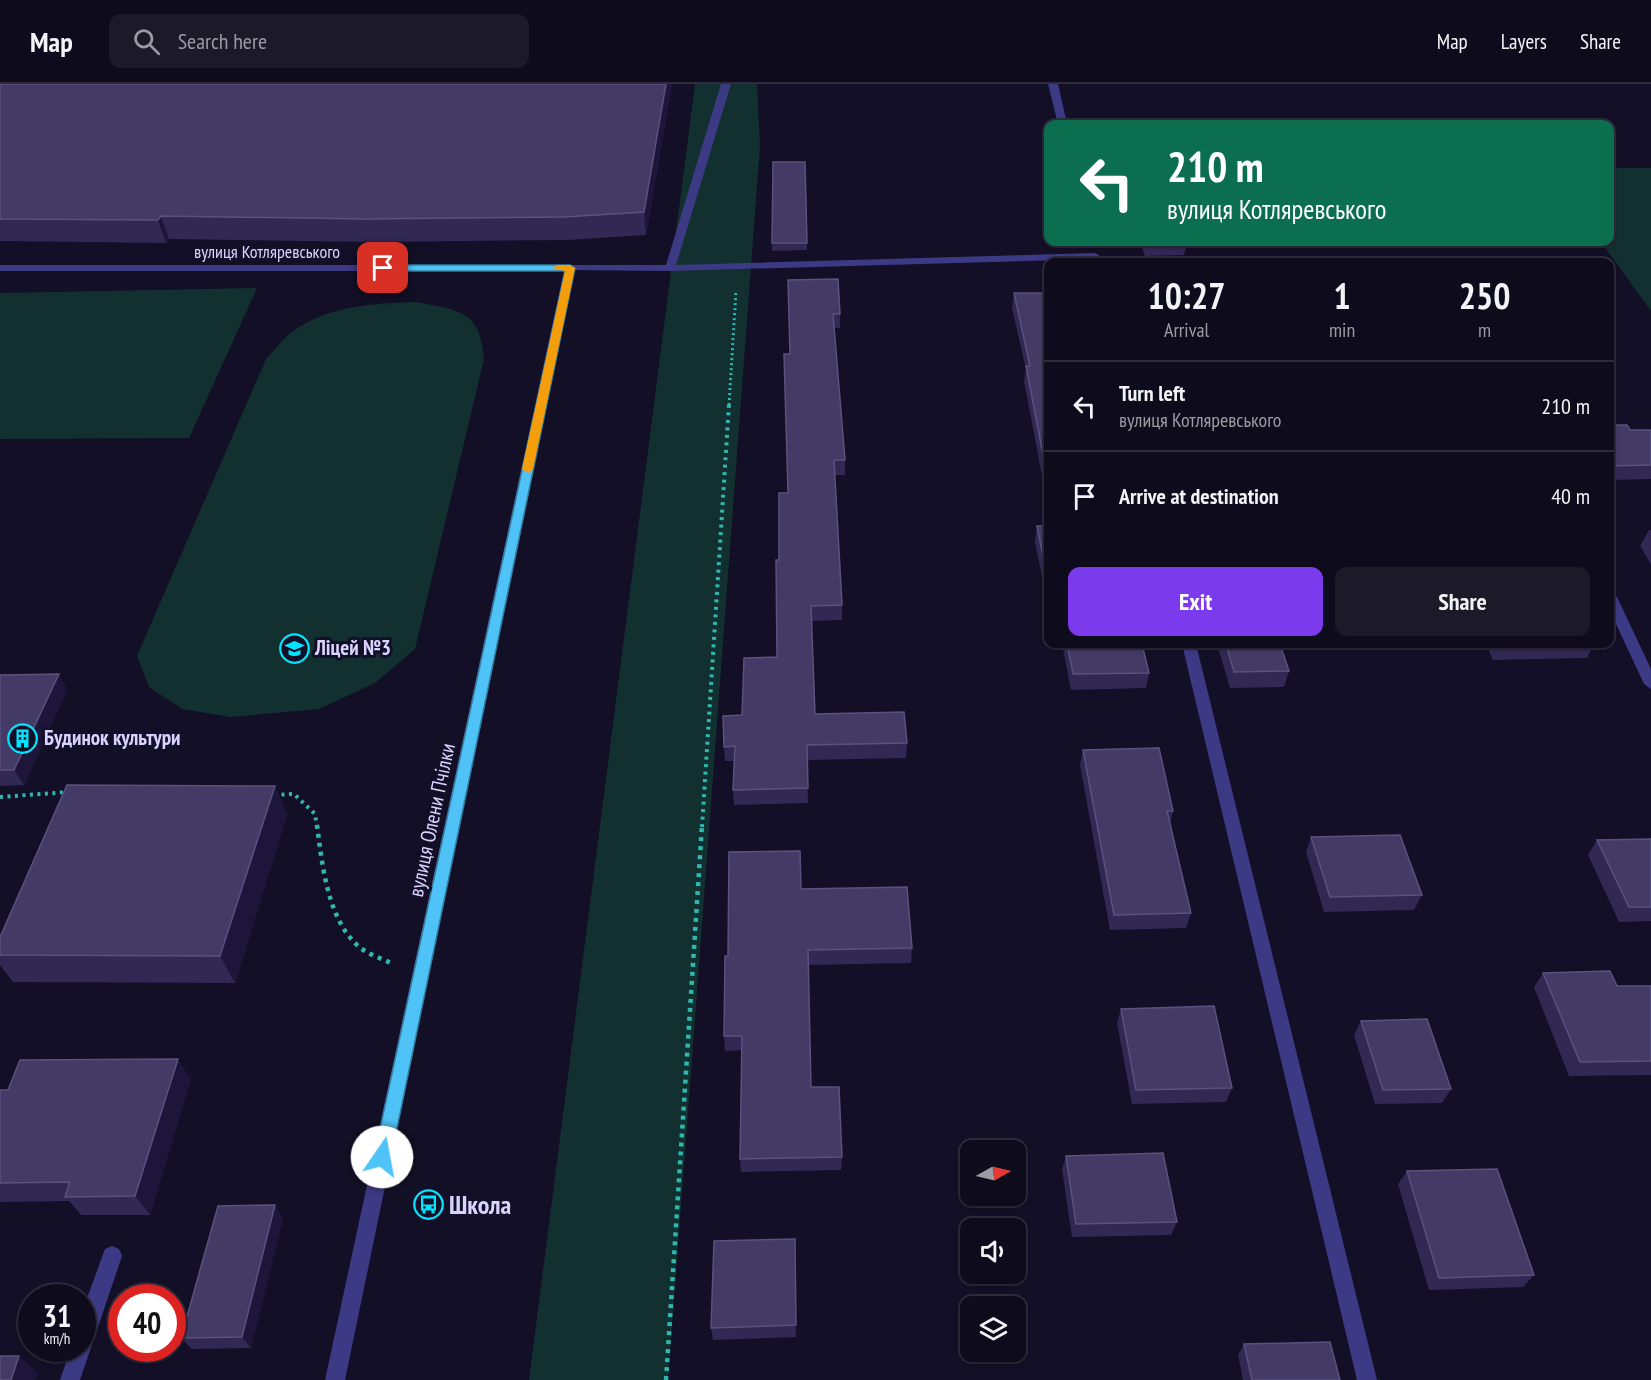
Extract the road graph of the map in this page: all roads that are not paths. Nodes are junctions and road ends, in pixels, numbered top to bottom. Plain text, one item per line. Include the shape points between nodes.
1 (726, 84) edge
2 (1053, 84) edge
3 (1062, 120) edge
4 (1044, 260) edge
5 (0, 268) edge
6 (570, 268) junction
7 (670, 268) junction
8 (1614, 605) edge
9 (1190, 648) edge
10 (1651, 684) edge
11 (112, 1256) dead end
12 (96, 1302) edge
13 (76, 1362) edge
14 (70, 1380) edge
15 (335, 1380) edge
16 (1367, 1380) edge

1 - 7 street
2 - 3 street
4 - 7 street, вулиця Котляревського
5 - 6 street, вулиця Котляревського
6 - 7 street, вулиця Котляревського
6 - 15 street, вулиця Олени Пчілки
8 - 10 street
9 - 16 street
11 - 12 street
13 - 14 street

